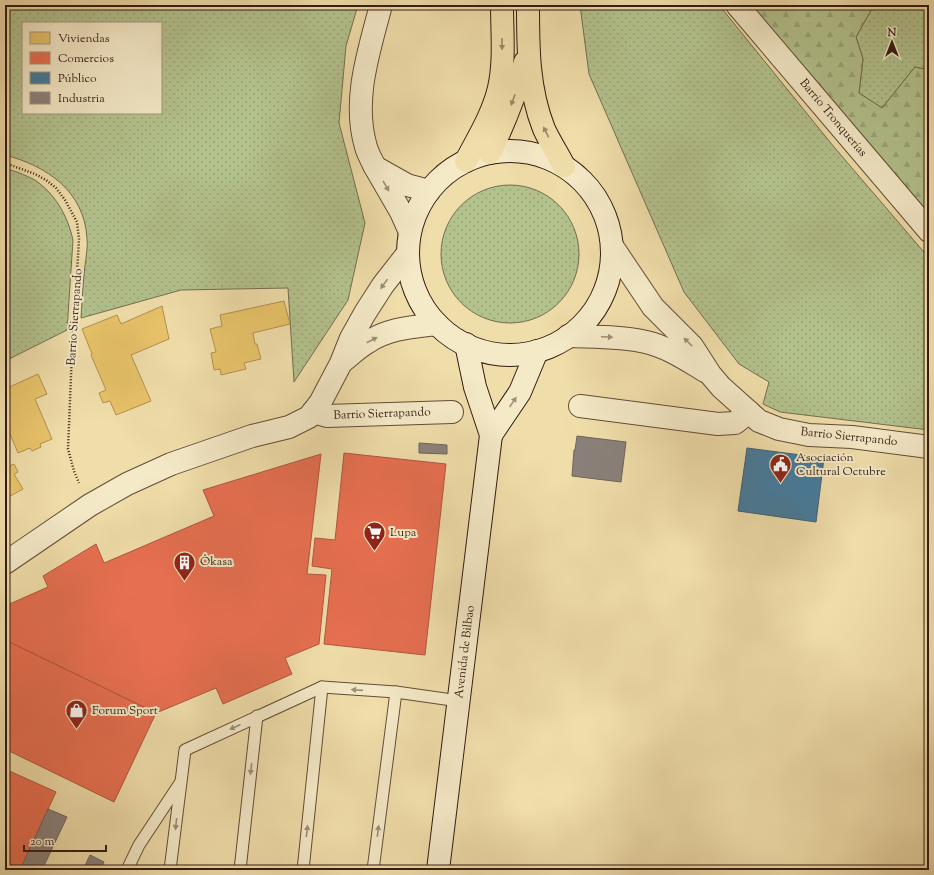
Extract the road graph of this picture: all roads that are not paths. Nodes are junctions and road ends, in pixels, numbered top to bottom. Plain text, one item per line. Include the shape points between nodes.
1 (382, 5) edge
2 (502, 5) edge
3 (528, 5) edge
4 (737, 5) edge
5 (528, 50) junction
6 (490, 153) junction
7 (466, 161) junction
8 (564, 166) junction
9 (375, 167) junction
10 (429, 191) junction
11 (929, 230) edge
12 (410, 232) junction
13 (612, 246) junction
14 (408, 253) junction
15 (437, 324) junction
16 (568, 336) junction
17 (466, 344) junction
18 (537, 351) junction
19 (341, 363) junction
20 (710, 374) junction
21 (580, 406) dead end
22 (313, 412) junction
23 (452, 412) dead end
24 (749, 412) junction
25 (491, 435) junction
26 (929, 447) edge
27 (5, 563) edge
28 (322, 687) junction
29 (396, 692) junction
30 (459, 701) junction
31 (257, 716) junction
32 (181, 781) junction
33 (127, 870) edge
34 (170, 870) edge
35 (240, 870) edge
36 (303, 870) edge
37 (373, 870) edge
38 (438, 870) edge

1 - 9 street via 367,58 360,103 366,148
2 -> 7 highway via 503,50 499,88
3 - 5 highway
4 - 11 street, Barrio Tronquerías
5 -> 6 highway via 512,104
8 -> 5 highway via 544,129 536,105 531,85
6 - 7 street
6 - 8 street via 516,151 541,156
7 - 10 street via 446,174
8 - 13 street via 593,192 609,227
9 - 10 street via 407,185
9 -> 12 street
10 - 12 street via 417,211
12 - 14 street
13 - 16 street via 606,287 597,306 585,323
20 -> 13 street via 692,346 653,307
14 - 15 street via 416,291
14 -> 19 street, Barrio Sierrapando via 365,313
15 - 17 street
19 -> 15 street via 368,342 382,335 400,328
16 - 18 street
16 -> 20 street via 613,337 646,342 670,351
17 - 18 street via 483,351 501,354
17 - 25 street via 475,387
25 -> 18 street via 520,392
19 - 22 street, Barrio Sierrapando
20 - 24 street, Barrio Sierrapando
21 - 24 street via 718,424 735,423
22 - 23 street, Barrio Sierrapando via 327,416
22 - 27 street, Barrio Sierrapando via 309,417 289,427 252,436 148,474 90,505
24 - 26 street, Barrio Sierrapando via 772,426 809,436 852,437
25 - 30 street, Avenida de Bilbao
29 -> 28 lane
28 - 31 lane
36 -> 28 lane
29 - 30 lane
37 -> 29 lane
30 - 38 street, Avenida de Bilbao
31 -> 32 lane via 185,750
31 -> 35 lane
32 - 33 lane via 139,845
32 -> 34 lane

